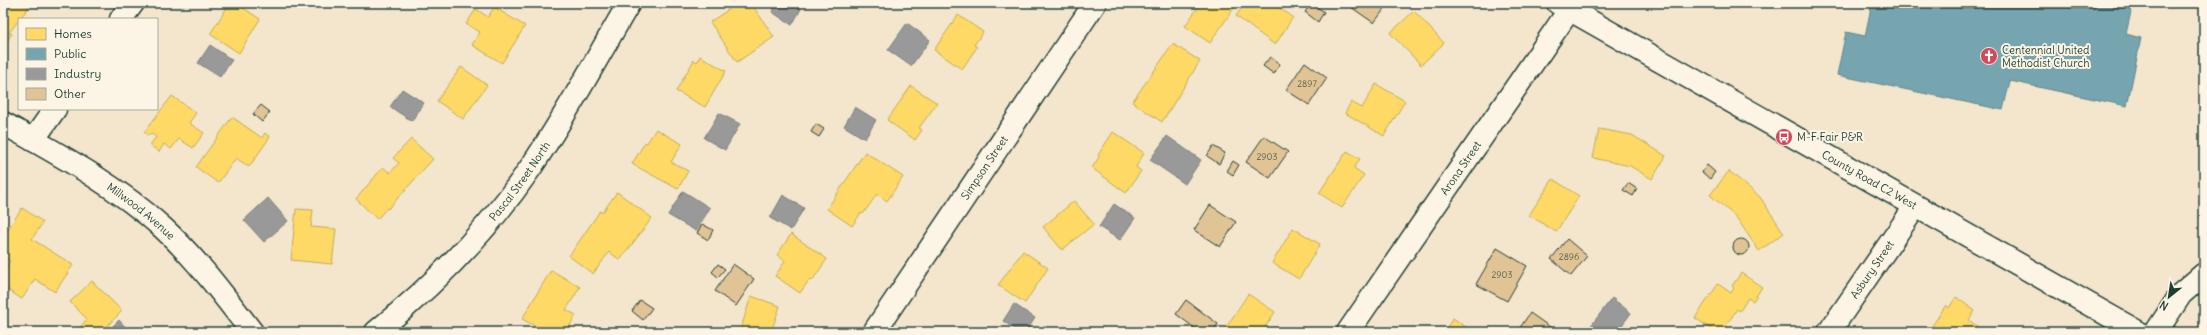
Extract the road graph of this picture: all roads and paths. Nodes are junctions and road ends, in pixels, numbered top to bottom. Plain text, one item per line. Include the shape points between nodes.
1 (133, 3) edge
2 (629, 3) edge
3 (1096, 3) edge
4 (1567, 5) edge
5 (122, 18) edge
6 (55, 110) edge
7 (3, 123) edge
8 (33, 140) junction
9 (1915, 207) junction
10 (2204, 274) edge
11 (252, 332) edge
12 (376, 332) edge
13 (874, 332) edge
14 (1348, 332) edge
15 (1829, 332) edge
16 (2138, 332) edge
17 (2156, 332) edge

1 - 5 street
2 - 12 street, Pascal Street North via 567,111 530,168 489,222 443,272
3 - 13 street, Simpson Street
4 - 9 street, County Road C2 West
4 - 14 street, Arona Street
6 - 8 street
7 - 8 street, Millwood Avenue
8 - 11 street, Millwood Avenue via 119,193 162,228 202,267
9 - 15 street, Asbury Street
9 - 16 street, County Road C2 West
10 - 17 street via 2181,294

